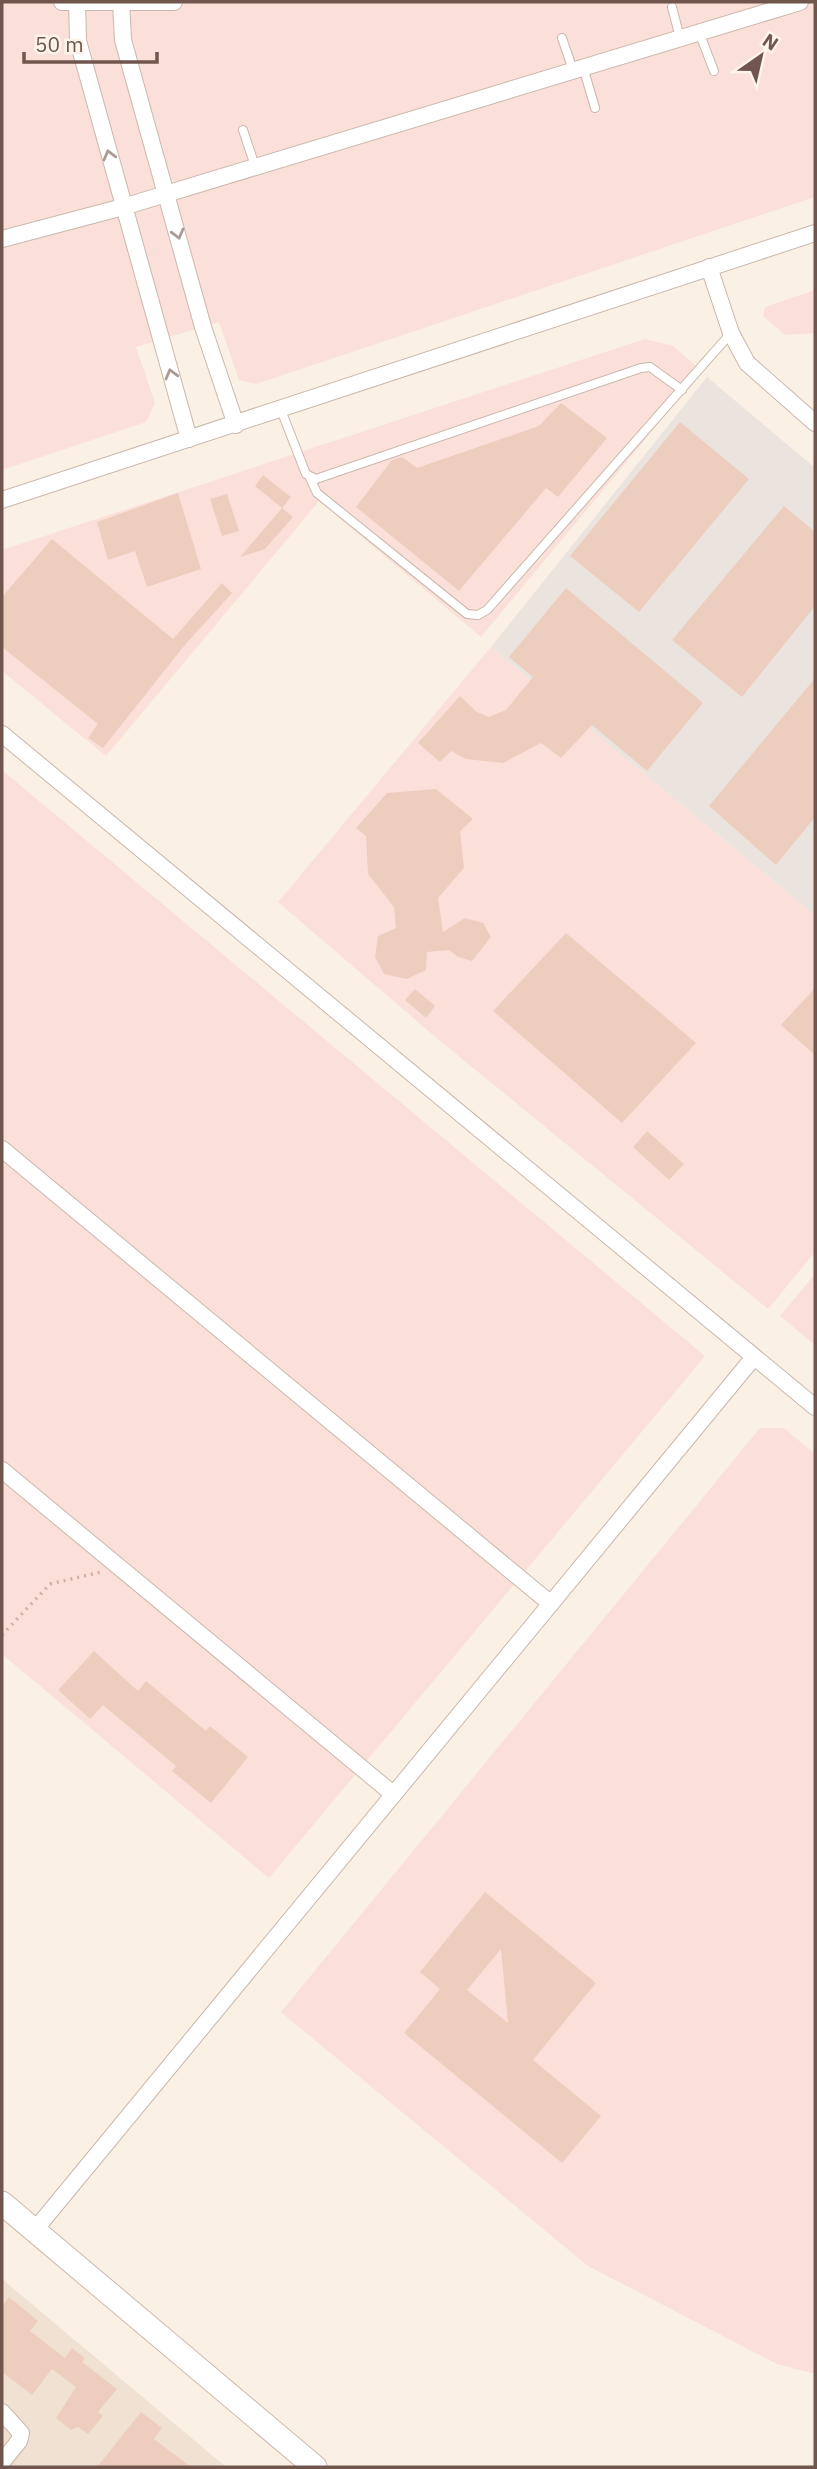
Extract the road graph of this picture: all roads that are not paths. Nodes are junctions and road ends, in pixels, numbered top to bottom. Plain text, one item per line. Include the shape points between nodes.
1 (72, 2) edge
2 (122, 2) edge
3 (174, 2) edge
4 (800, 2) edge
5 (672, 7) dead end
6 (699, 32) junction
7 (562, 38) dead end
8 (680, 38) junction
9 (578, 69) junction
10 (714, 71) dead end
11 (595, 108) dead end
12 (243, 130) dead end
13 (255, 166) junction
14 (167, 192) junction
15 (123, 207) junction
16 (815, 233) edge
17 (2, 239) edge
18 (709, 267) junction
19 (731, 333) junction
20 (682, 390) junction
21 (281, 410) junction
22 (815, 422) edge
23 (236, 425) junction
24 (190, 439) junction
25 (310, 478) junction
26 (2, 500) edge
27 (2, 734) edge
28 (2, 1149) edge
29 (754, 1357) junction
30 (815, 1407) edge
31 (2, 1470) edge
32 (551, 1604) junction
33 (393, 1794) junction
34 (2, 2203) edge
35 (34, 2231) junction
36 (2, 2412) edge
37 (2, 2462) edge
38 (316, 2467) edge

1 - 2 street
15 -> 1 street via 78,41
2 - 3 street
2 - 14 street via 123,40
4 - 6 street
5 - 8 lane
6 - 8 street
6 - 10 lane
7 - 9 lane
8 - 9 street
9 - 11 lane
9 - 13 street
12 - 13 lane
13 - 14 street
14 - 15 street
14 -> 23 street via 203,327
15 - 17 street
24 -> 15 street
16 - 18 street
18 - 19 street
18 - 21 street
19 - 20 lane
19 - 22 street via 757,374
20 - 25 lane via 650,367 641,368
20 - 25 lane via 478,615 467,614 327,502
21 - 23 street
21 - 25 lane
23 - 24 street
24 - 26 street
27 - 29 street
28 - 32 street
29 - 30 street
29 - 32 street
31 - 33 street
32 - 33 street
33 - 35 street
34 - 35 main road
35 - 38 main road
36 - 37 street via 21,2432

